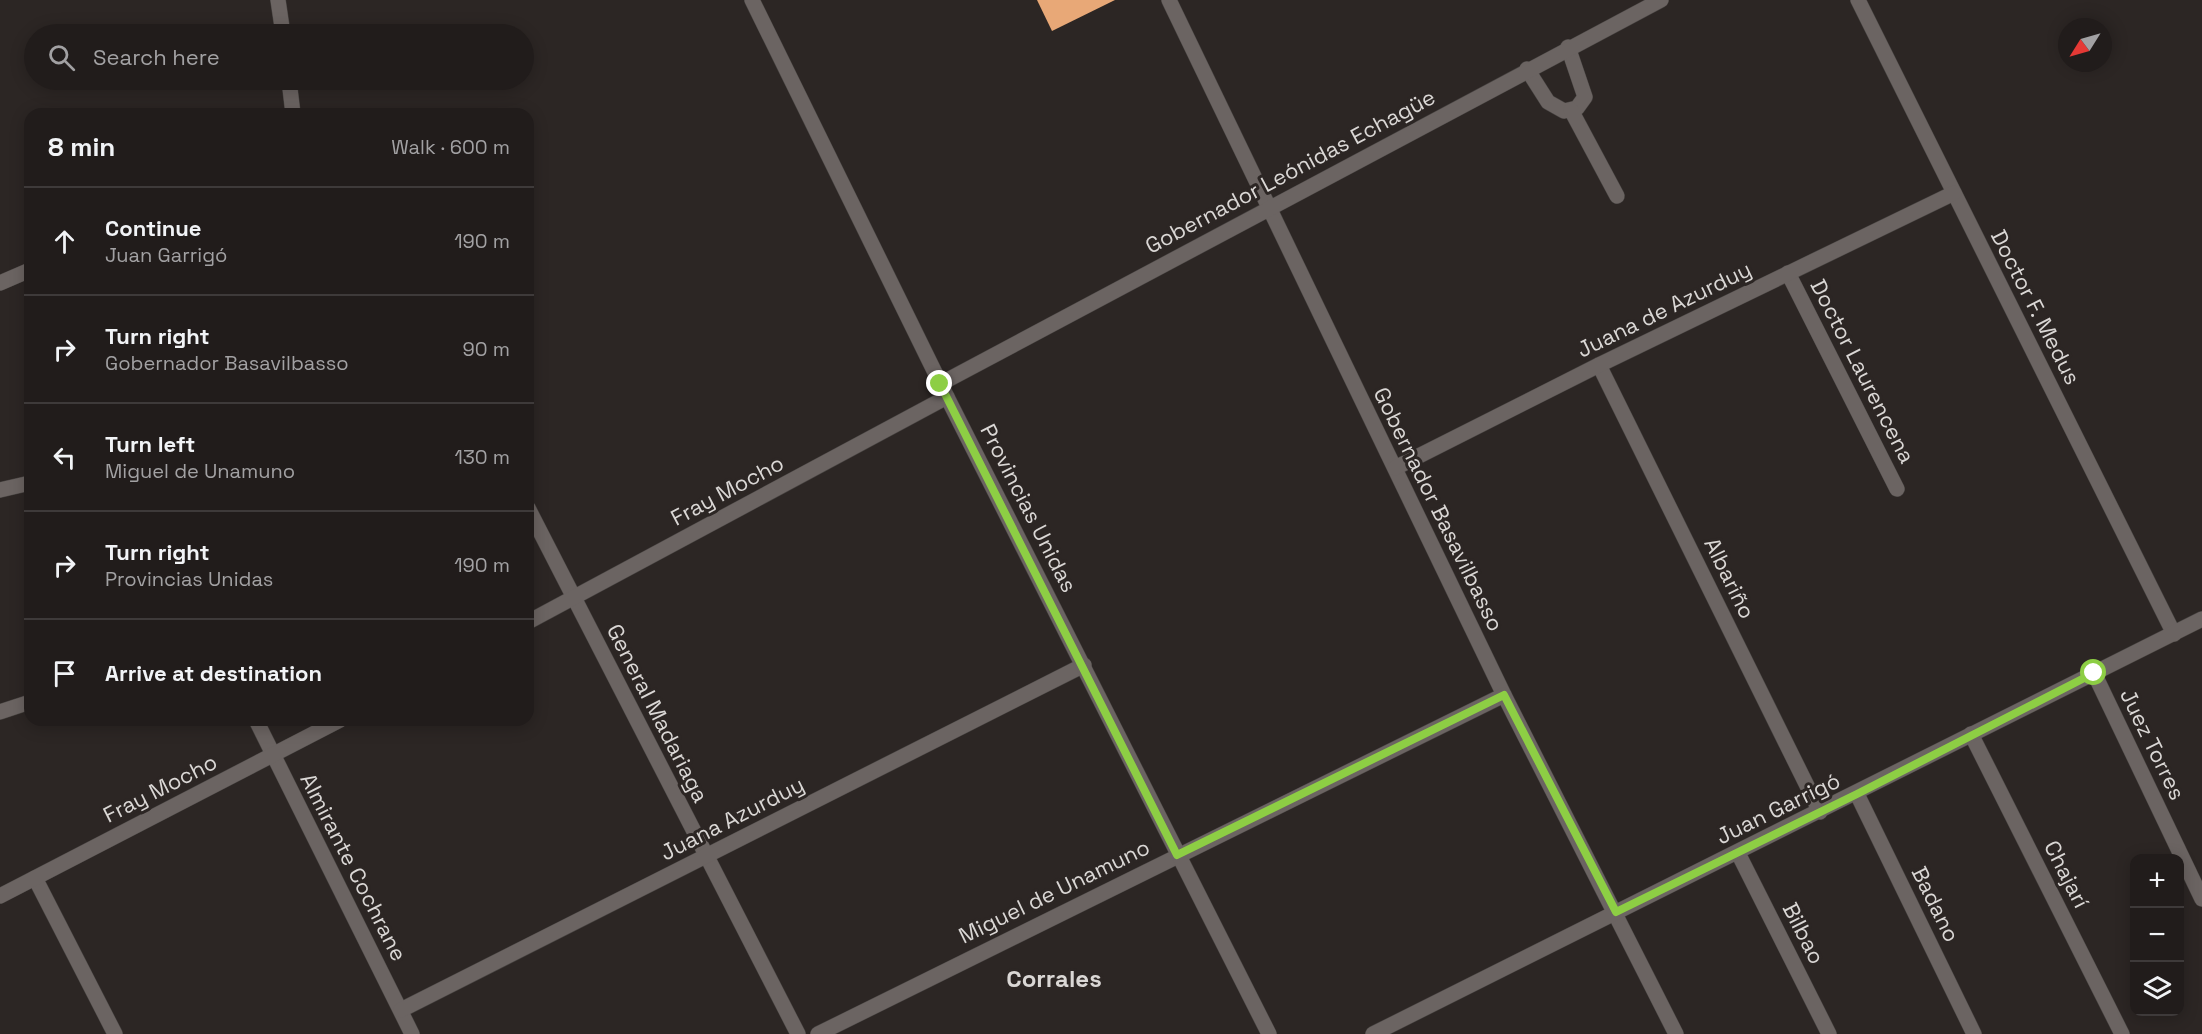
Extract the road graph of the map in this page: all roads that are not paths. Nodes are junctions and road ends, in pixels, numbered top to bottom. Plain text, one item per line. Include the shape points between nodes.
1 (278, 0) edge
2 (752, 0) edge
3 (1169, 0) edge
4 (1661, 0) edge
5 (1858, 0) edge
6 (282, 24) edge
7 (1568, 47) junction
8 (1527, 69) junction
9 (290, 90) edge
10 (292, 108) edge
11 (1571, 110) junction
12 (1954, 193) junction
13 (1617, 196) dead end
14 (1269, 208) junction
15 (24, 273) edge
16 (1788, 273) junction
17 (0, 283) edge
18 (1599, 365) junction
19 (944, 390) junction
20 (1395, 468) junction
21 (24, 484) edge
22 (1898, 489) dead end
23 (0, 490) edge
24 (534, 519) edge
25 (575, 597) junction
26 (534, 618) edge
27 (2202, 619) edge
28 (2174, 634) junction
29 (1084, 665) junction
30 (2094, 673) junction
31 (1504, 695) junction
32 (24, 704) edge
33 (0, 712) edge
34 (259, 726) edge
35 (329, 726) edge
36 (1971, 734) junction
37 (273, 755) junction
38 (1857, 794) junction
39 (1820, 812) junction
40 (1738, 853) junction
41 (1177, 855) junction
42 (705, 857) junction
43 (35, 878) junction
44 (0, 896) edge
45 (2202, 899) edge
46 (1616, 912) junction
47 (401, 1010) junction
48 (115, 1034) edge
49 (412, 1034) edge
50 (798, 1034) edge
51 (818, 1034) edge
52 (1269, 1034) edge
53 (1373, 1034) edge
54 (1676, 1034) edge
55 (1829, 1034) edge
56 (1974, 1034) edge
57 (2122, 1034) edge

1 - 6 street
2 - 19 street, Provincias Unidas
3 - 14 street, Gobernador Basavilbasso
4 - 7 street, Gobernador Leónidas Echagüe
5 - 12 street, Doctor F. Medus
7 - 8 street, Gobernador Leónidas Echagüe
7 - 11 street via 1586,97
8 - 11 street via 1548,102 1563,111
8 - 14 street, Gobernador Leónidas Echagüe
9 - 10 street
11 - 13 street
12 - 16 street, Juana de Azurduy
12 - 28 street, Doctor F. Medus
14 - 19 street, Gobernador Leónidas Echagüe
14 - 20 street, Gobernador Basavilbasso
15 - 17 street
16 - 18 street, Juana de Azurduy
16 - 22 street, Doctor Laurencena
18 - 20 street, Juana de Azurduy
18 - 39 street, Albariño
19 - 25 street, Fray Mocho
19 - 29 street, Provincias Unidas
20 - 31 street, Gobernador Basavilbasso
21 - 23 street
24 - 25 street, General Madariaga
25 - 26 street, Fray Mocho
25 - 42 street, General Madariaga
27 - 28 street, Juan Garrigó
28 - 30 street, Juan Garrigó
29 - 41 street, Provincias Unidas
29 - 42 street, Juana Azurduy
30 - 36 street, Juan Garrigó
30 - 45 street, Juez Torres
31 - 41 street, Miguel de Unamuno
31 - 46 street, Gobernador Basavilbasso
32 - 33 street
34 - 37 street, Almirante Cochrane
35 - 37 street, Fray Mocho
36 - 38 street, Juan Garrigó
36 - 57 street, Chajarí
37 - 43 street, Fray Mocho
37 - 47 street, Almirante Cochrane
38 - 39 street, Juan Garrigó
38 - 56 street, Badano
39 - 40 street, Juan Garrigó
40 - 46 street, Juan Garrigó
40 - 55 street, Bilbao
41 - 51 street, Miguel de Unamuno
41 - 52 street, Provincias Unidas
42 - 47 street, Juana Azurduy
42 - 50 street, General Madariaga
43 - 44 street, Fray Mocho
43 - 48 street
46 - 53 street, Juan Garrigó
46 - 54 street, Gobernador Basavilbasso
47 - 49 street, Almirante Cochrane

